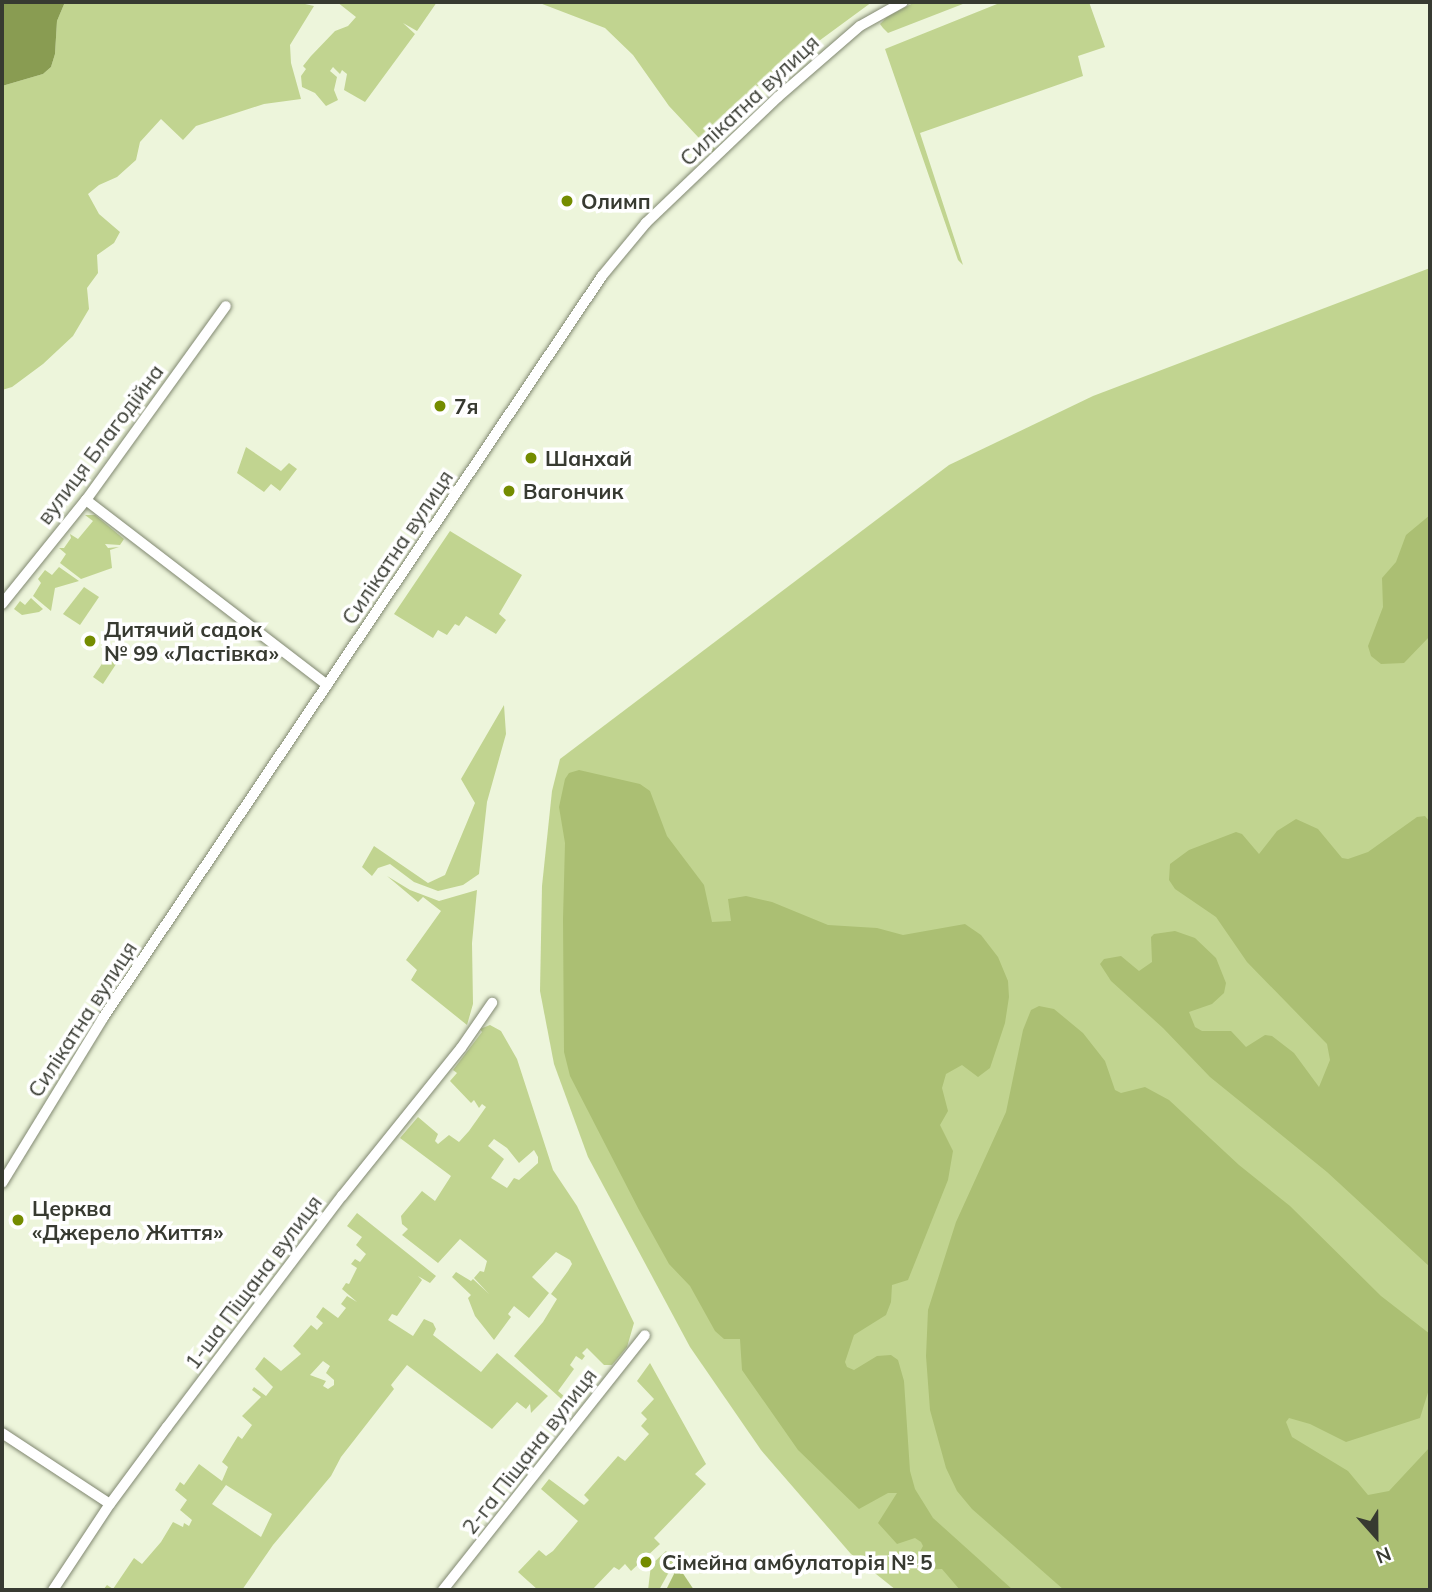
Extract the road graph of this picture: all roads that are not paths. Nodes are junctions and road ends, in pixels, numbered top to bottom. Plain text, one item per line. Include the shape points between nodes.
1 (903, 2) edge
2 (226, 306) dead end
3 (86, 500) junction
4 (2, 604) edge
5 (327, 685) junction
6 (492, 1003) dead end
7 (2, 1183) edge
8 (645, 1335) dead end
9 (2, 1433) edge
10 (110, 1504) junction
11 (54, 1590) edge
12 (443, 1590) edge

1 - 5 street, Силікатна вулиця via 832,48 637,233 602,276
2 - 3 street, вулиця Благодійна
3 - 4 street, вулиця Благодійна
3 - 5 street
5 - 7 street, Силікатна вулиця via 110,1007
6 - 10 street, 1-ша Піщана вулиця
8 - 12 street, 2-га Піщана вулиця
9 - 10 street
10 - 11 street, 1-ша Піщана вулиця

